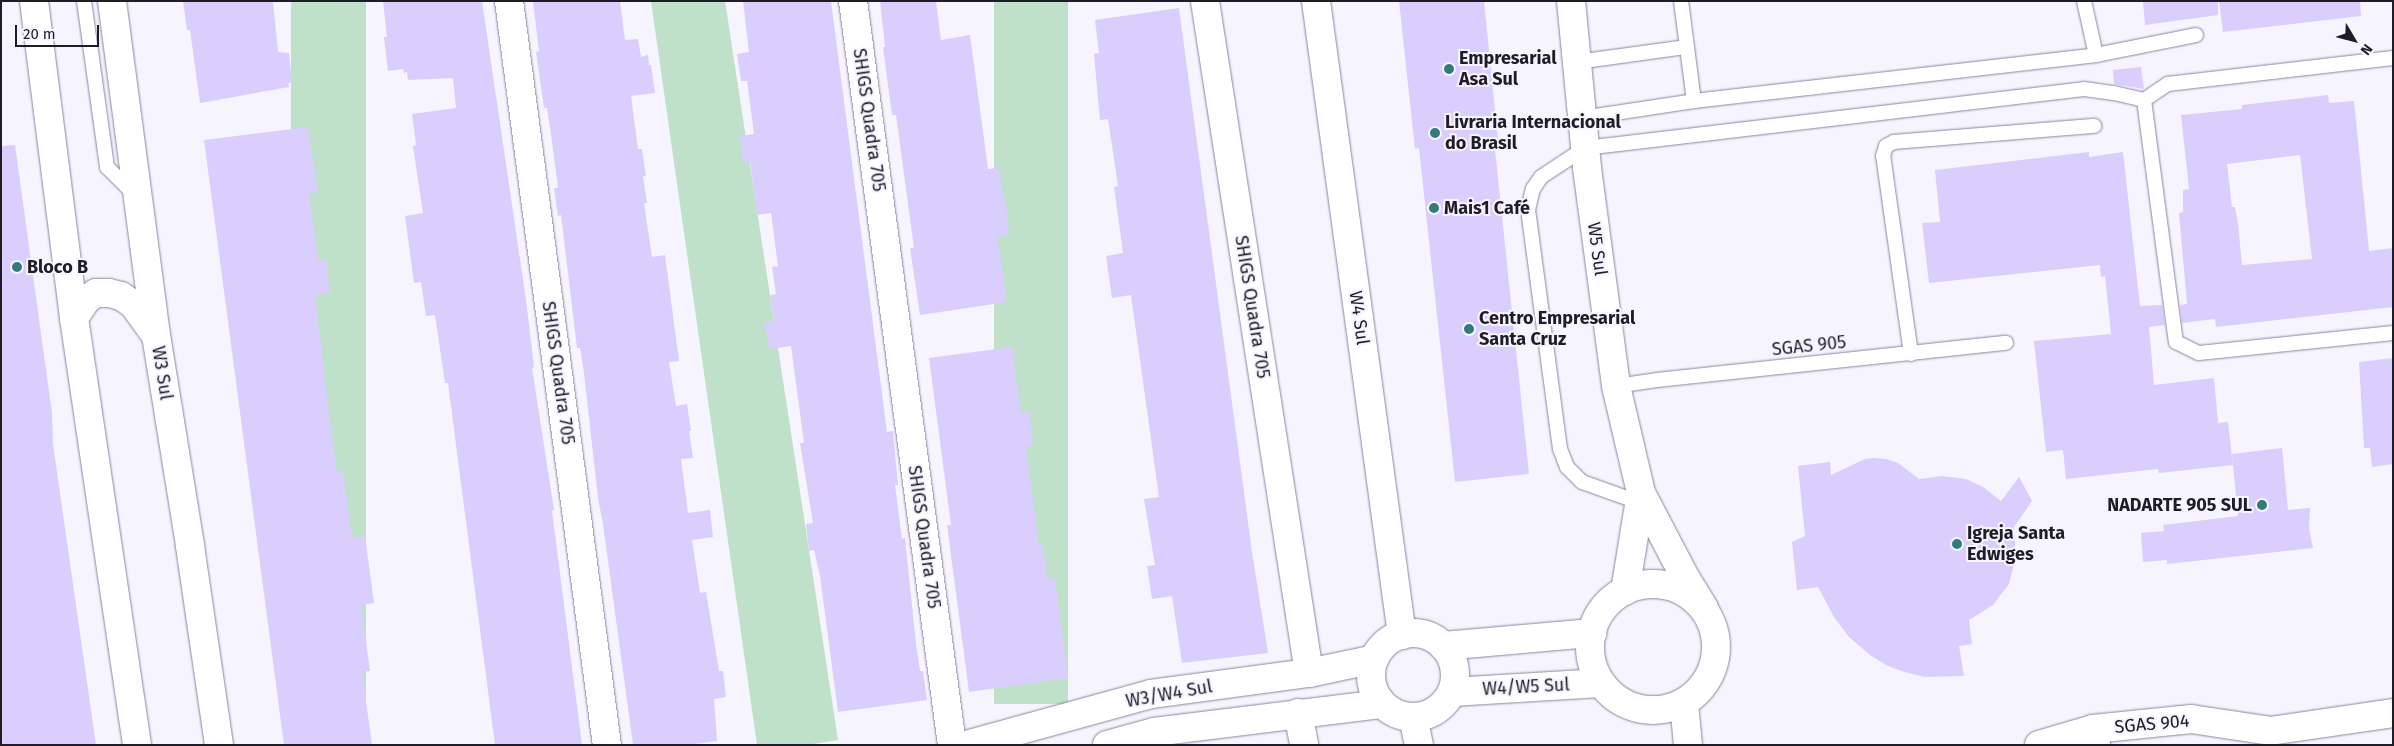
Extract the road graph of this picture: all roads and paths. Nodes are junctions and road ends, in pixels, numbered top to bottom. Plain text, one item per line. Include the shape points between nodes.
1 (34, 1) edge
2 (84, 1) edge
3 (112, 1) edge
4 (508, 1) edge
5 (853, 1) edge
6 (1205, 1) edge
7 (1316, 1) edge
8 (1571, 1) edge
9 (1681, 1) edge
10 (2084, 1) edge
11 (2196, 35) dead end
12 (1687, 47) junction
13 (2096, 55) junction
14 (2393, 58) edge
15 (1577, 62) junction
16 (2144, 100) junction
17 (1694, 101) junction
18 (1582, 118) junction
19 (2094, 126) dead end
20 (1585, 148) junction
21 (138, 198) junction
22 (74, 318) junction
23 (2393, 333) edge
24 (156, 335) junction
25 (2006, 343) dead end
26 (1911, 354) junction
27 (1616, 386) junction
28 (1640, 497) junction
29 (1625, 591) junction
30 (1704, 608) junction
31 (1592, 634) junction
32 (1402, 635) junction
33 (1443, 646) junction
34 (1376, 656) junction
35 (1309, 673) junction
36 (1601, 683) junction
37 (1452, 692) junction
38 (1151, 694) junction
39 (1684, 703) junction
40 (1382, 704) junction
41 (1298, 713) junction
42 (2393, 713) edge
43 (1413, 717) junction
44 (2270, 731) junction
45 (1154, 732) junction
46 (2094, 737) edge
47 (137, 745) edge
48 (219, 745) edge
49 (607, 745) edge
50 (952, 745) edge
51 (966, 745) edge
52 (1107, 745) edge
53 (1304, 745) edge
54 (1419, 745) edge
55 (1688, 745) edge
56 (2039, 745) edge
57 (2241, 745) edge

1 - 22 main road
2 - 21 lane via 107,167
3 - 21 main road, W3 Sul
4 - 49 main road, SHIGS Quadra 705
5 - 50 main road, SHIGS Quadra 705
6 - 35 main road, SHIGS Quadra 705
7 - 32 main road, W4 Sul
8 - 15 main road, W5 Sul
9 - 12 lane
10 - 13 lane
11 - 13 lane
12 - 15 lane
12 - 17 lane
13 - 17 lane
14 - 16 lane via 2168,84
15 - 18 main road, W5 Sul
16 - 20 lane via 2084,89
16 - 23 lane via 2176,342 2198,353
17 - 18 lane
18 - 20 main road, W5 Sul
19 - 26 lane via 1894,142 1886,146 1884,156
20 - 27 main road, W5 Sul
20 - 28 lane via 1541,177 1533,189 1528,210 1560,449 1566,467 1582,482
21 - 24 main road, W3 Sul
22 - 24 main road via 86,300 96,293 121,296 133,304
22 - 47 main road
24 - 48 main road, W3 Sul
25 - 26 lane, SGAS 905
26 - 27 lane, SGAS 905
27 - 28 main road, W5 Sul
28 - 29 main road, W5 Sul
28 - 30 main road, W5 Sul
29 - 30 main road via 1656,584 1683,591
29 - 31 main road via 1599,616
30 - 39 main road via 1716,632 1716,660 1704,685
31 - 33 main road
31 - 36 main road via 1590,650
32 - 33 main road via 1424,635
32 - 34 main road via 1382,647
33 - 37 main road via 1454,668
34 - 35 main road, W3/W4 Sul
34 - 40 main road via 1372,681
35 - 38 main road, W3/W4 Sul
36 - 37 main road, W4/W5 Sul
36 - 39 main road via 1614,697 1648,711 1666,710
37 - 43 main road via 1436,710
38 - 45 main road
38 - 51 main road, W3/W4 Sul
39 - 55 main road
40 - 41 main road, W3/W4 Sul
40 - 43 main road via 1397,714
41 - 45 main road, W3/W4 Sul
41 - 53 main road
42 - 44 main road, SGAS 904
43 - 54 main road
44 - 46 main road, SGAS 904 via 2191,719
44 - 57 main road, SGAS 904
45 - 52 main road, W3/W4 Sul
46 - 56 main road

